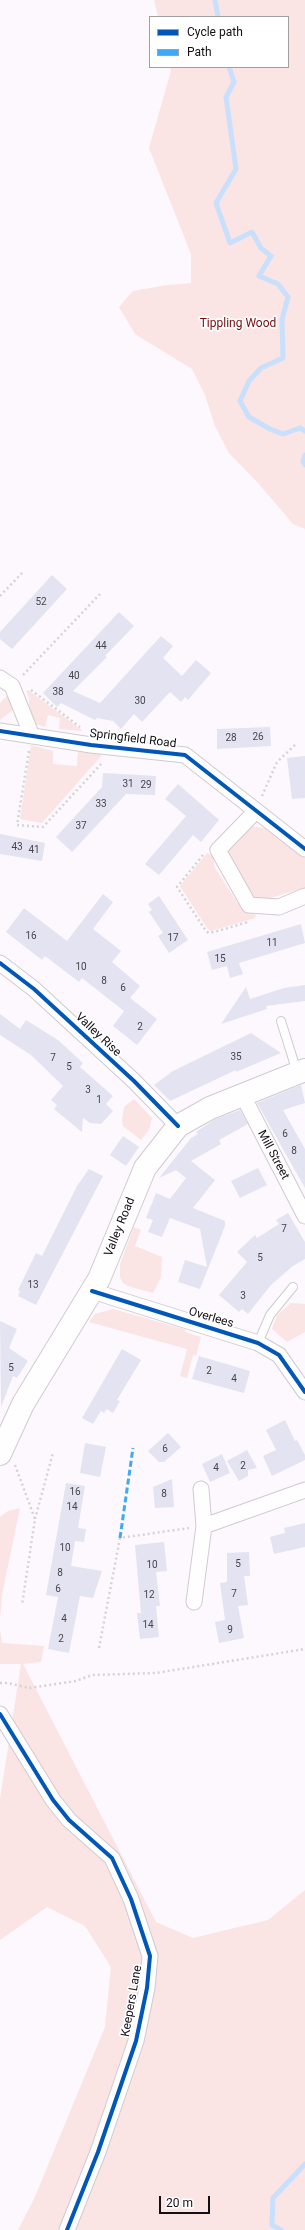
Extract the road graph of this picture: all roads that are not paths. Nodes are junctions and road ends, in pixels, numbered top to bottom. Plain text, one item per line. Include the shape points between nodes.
1 (10, 681) edge
2 (0, 731) edge
3 (32, 736) junction
4 (256, 811) junction
5 (305, 849) edge
6 (305, 896) edge
7 (0, 963) edge
8 (282, 1021) dead end
9 (303, 1071) edge
10 (242, 1094) junction
11 (178, 1126) junction
12 (305, 1216) edge
13 (293, 1287) dead end
14 (92, 1291) junction
15 (258, 1343) junction
16 (305, 1392) edge
17 (5, 1458) edge
18 (201, 1489) dead end
19 (305, 1490) edge
20 (204, 1526) junction
21 (194, 1602) dead end
22 (0, 1714) edge
23 (67, 2230) edge

1 - 3 street
2 - 3 street, Springfield Road
3 - 4 street, Springfield Road via 185,755
4 - 5 street, Springfield Road
4 - 6 street via 218,850 249,906 279,907
7 - 11 street, Valley Rise via 34,989 134,1081
8 - 9 lane
9 - 10 main road, Valley Road
10 - 11 main road, Valley Road
10 - 12 street, Mill Street
11 - 14 main road, Valley Road via 145,1168
13 - 15 lane via 270,1315
14 - 15 street, Overlees
14 - 17 main road, Valley Road via 23,1404
15 - 16 street, Overlees via 279,1355
18 - 20 street
19 - 20 street
20 - 21 street
22 - 23 street, Keepers Lane via 69,1820 112,1858 132,1899 150,1956 136,2041 101,2145

